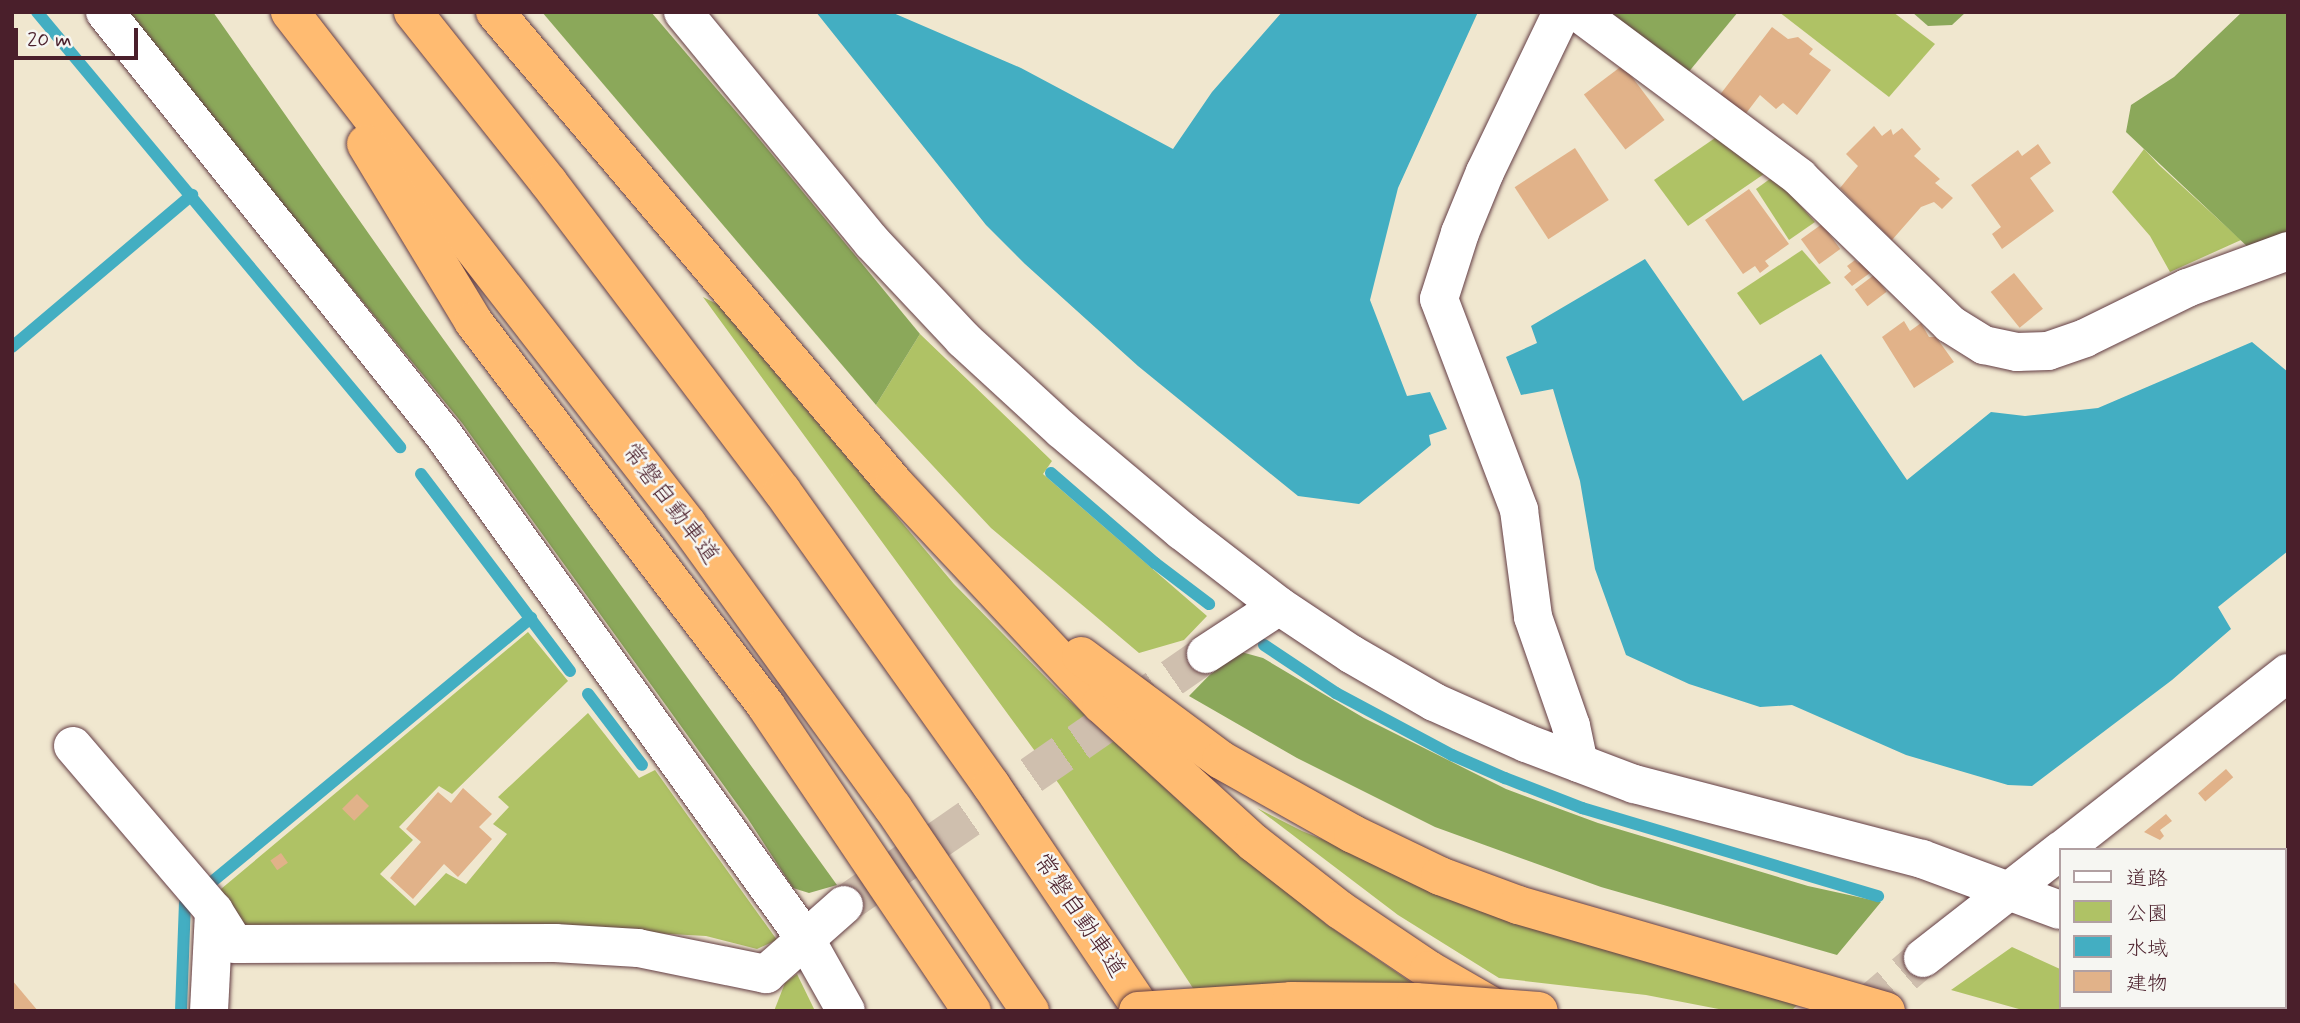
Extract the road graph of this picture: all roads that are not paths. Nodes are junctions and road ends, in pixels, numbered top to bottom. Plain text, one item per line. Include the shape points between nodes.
1 (105, 12) edge
2 (288, 12) edge
3 (413, 12) edge
4 (495, 12) edge
5 (683, 12) edge
6 (1562, 12) edge
7 (1578, 12) edge
8 (2288, 250) edge
9 (971, 567) junction
10 (1279, 606) junction
11 (1206, 654) tunnel mouth
12 (2288, 673) edge
13 (73, 746) dead end
14 (1579, 763) junction
15 (2064, 848) edge
16 (2058, 852) edge
17 (2007, 891) junction
18 (844, 905) tunnel mouth
19 (2058, 909) edge
20 (214, 911) junction
21 (806, 940) junction
22 (1923, 958) tunnel mouth
23 (209, 1011) edge
24 (846, 1011) edge
25 (972, 1011) edge
26 (1030, 1011) edge
27 (1141, 1011) edge
28 (1500, 1011) edge
29 (1539, 1011) edge
30 (1886, 1011) edge

1 - 21 street via 443,434
2 - 25 highway via 473,321 766,706
2 - 26 highway, 常磐自動車道 via 688,524 893,808
3 - 27 highway, 常磐自動車道 via 782,491 991,785
4 - 9 highway via 818,395
5 - 10 street via 872,243 963,339 1062,430
6 - 14 street via 1485,172 1439,299 1519,510 1533,617
7 - 8 street via 1800,177 1950,324 1984,345 2017,352 2048,351 2188,288
9 - 28 highway via 1101,704 1254,843 1340,910
9 - 30 highway via 1221,760 1440,876 1518,905
10 - 11 street
10 - 14 street via 1434,702
12 - 15 street
13 - 20 street
14 - 17 street via 1634,784 1922,859
16 - 17 street
17 - 19 street
17 - 22 street
18 - 21 street
20 - 21 street via 235,944 569,943 638,948 766,974
20 - 23 street
21 - 24 street
27 - 29 highway, bridge via 1291,1001 1416,1002

